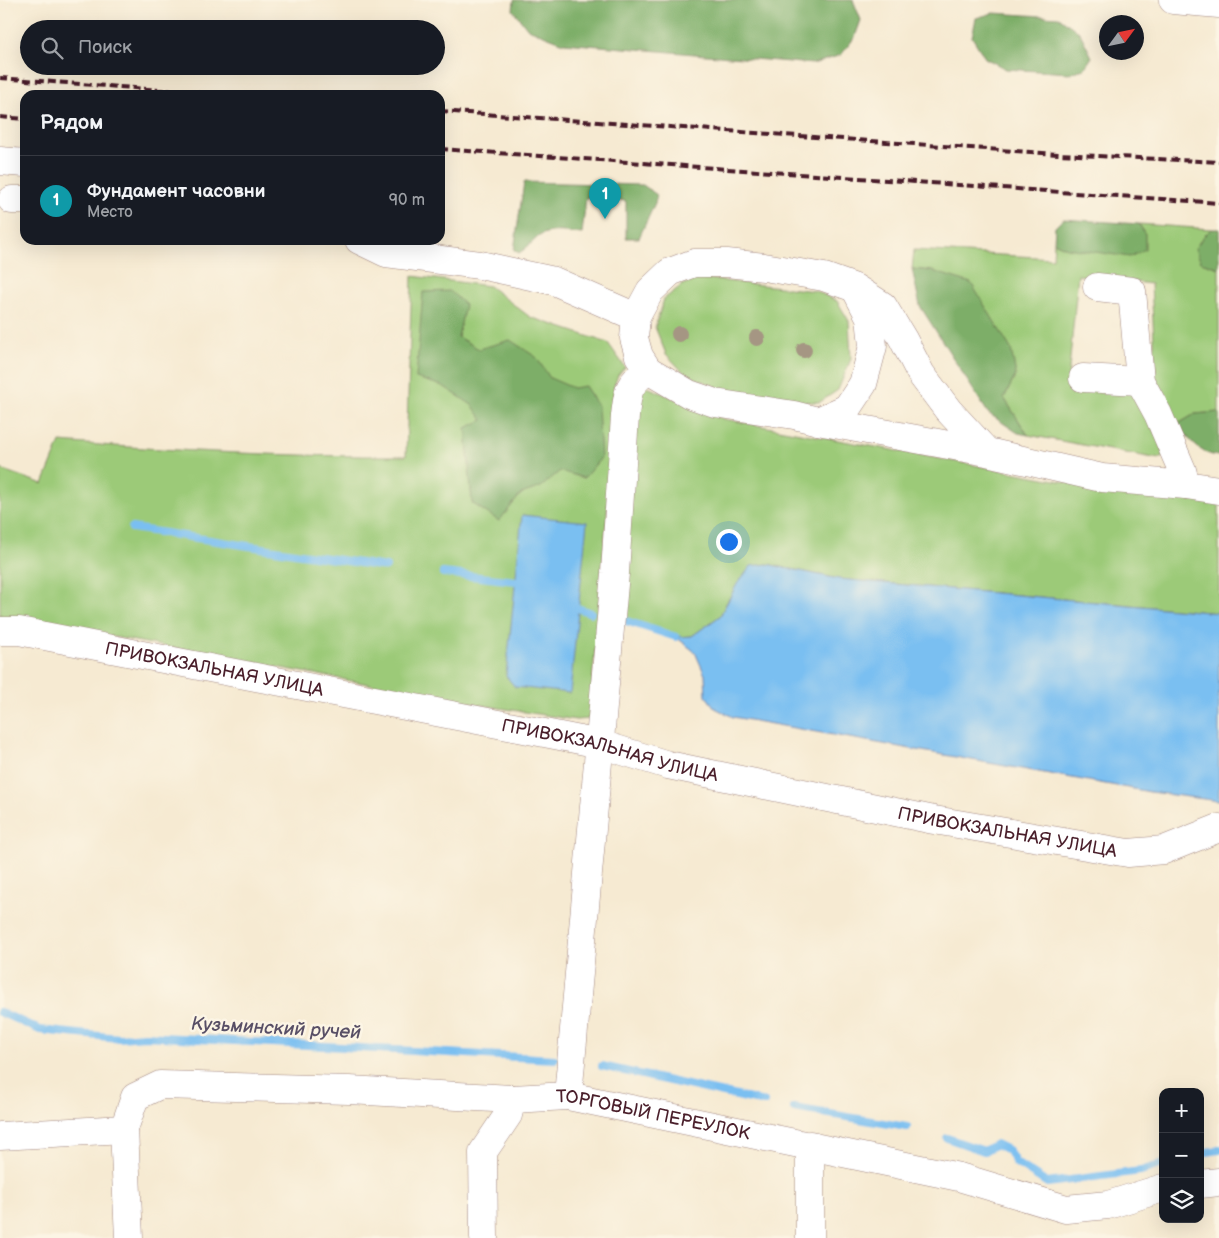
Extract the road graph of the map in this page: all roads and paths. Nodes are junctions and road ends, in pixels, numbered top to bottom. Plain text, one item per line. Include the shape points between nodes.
1 (1173, 0) edge
2 (1219, 4) edge
3 (0, 161) edge
4 (20, 163) edge
5 (369, 245) edge
6 (418, 249) edge
7 (1097, 287) dead end
8 (855, 288) junction
9 (636, 317) junction
10 (648, 370) junction
11 (1083, 378) dead end
12 (1140, 381) junction
13 (818, 421) junction
14 (986, 452) junction
15 (1186, 485) junction
16 (1219, 490) edge
17 (0, 631) edge
18 (600, 744) junction
19 (1219, 828) edge
20 (568, 1096) junction
21 (512, 1099) junction
22 (124, 1129) junction
23 (0, 1136) edge
24 (810, 1145) junction
25 (1219, 1182) edge
26 (1204, 1184) edge
27 (1159, 1189) edge
28 (129, 1238) edge
29 (484, 1238) edge
30 (810, 1238) edge

1 - 2 street
3 - 4 street
5 - 6 street via 386,253
6 - 9 street via 554,281
7 - 12 street via 1132,291
8 - 9 street via 824,277 764,267 694,263 670,272 650,291
8 - 13 street via 870,318 873,346 862,384 847,408
8 - 14 street via 882,306 921,374
9 - 10 street via 634,338 639,356
10 - 13 street via 689,394 715,403
10 - 18 street via 634,381 625,416
11 - 12 street
12 - 15 street via 1158,414
13 - 14 street
14 - 15 street via 1102,478
15 - 16 street
17 - 18 street, ПРИВОКЗАЛЬНАЯ УЛИЦА via 28,632
18 - 19 street, ПРИВОКЗАЛЬНАЯ УЛИЦА via 668,765 934,820 1128,852 1164,850
18 - 20 street
20 - 21 street, ТОРГОВЫЙ ПЕРЕУЛОК
20 - 24 street, ТОРГОВЫЙ ПЕРЕУЛОК
21 - 22 street, ТОРГОВЫЙ ПЕРЕУЛОК via 349,1090 160,1085 135,1097
21 - 29 street via 508,1115 483,1152
22 - 23 street
22 - 28 street
24 - 27 street, ТОРГОВЫЙ ПЕРЕУЛОК via 959,1177 1066,1209 1108,1205
24 - 30 street
25 - 26 street

